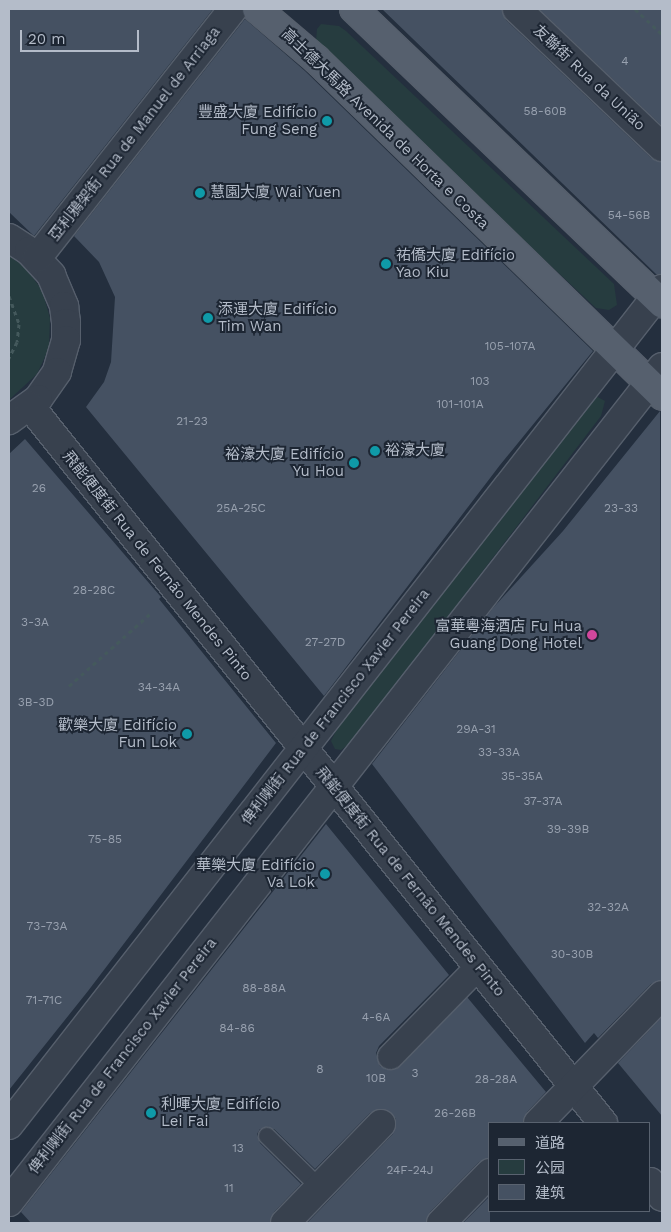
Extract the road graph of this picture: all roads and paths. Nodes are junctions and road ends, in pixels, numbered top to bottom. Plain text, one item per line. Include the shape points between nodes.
1 (233, 9) edge
2 (257, 9) edge
3 (354, 9) edge
4 (516, 9) edge
5 (635, 9) edge
6 (662, 34) edge
7 (662, 147) edge
8 (9, 238) edge
9 (37, 258) junction
10 (9, 296) edge
11 (660, 296) edge
12 (614, 350) junction
13 (9, 358) edge
14 (658, 382) edge
15 (20, 413) edge
16 (176, 591) junction
17 (69, 686) dead end
18 (304, 748) junction
19 (334, 787) junction
20 (478, 966) junction
21 (662, 995) edge
22 (390, 1056) dead end
23 (574, 1086) junction
24 (539, 1122) edge
25 (602, 1122) edge
26 (381, 1124) dead end
27 (9, 1125) edge
28 (267, 1136) dead end
29 (488, 1175) edge
30 (651, 1183) edge
31 (320, 1188) junction
32 (662, 1197) edge
33 (9, 1202) edge
34 (285, 1223) edge
35 (441, 1223) edge

1 - 9 street, 亞利鴉架街 Rua de Manuel de Arriaga
2 - 12 main road, 高士德大馬路 Avenida de Horta e Costa via 316,59
3 - 11 main road
4 - 7 street, 友聯街 Rua da União
5 - 6 path
8 - 9 street
9 - 15 street via 51,276 61,298 66,340 57,372
10 - 13 path via 19,324 17,342
11 - 12 street, 俾利喇街 Rua de Francisco Xavier Pereira
12 - 14 main road, 高士德大馬路 Avenida de Horta e Costa
12 - 18 street, 俾利喇街 Rua de Francisco Xavier Pereira
14 - 19 street, 俾利喇街 Rua de Francisco Xavier Pereira
15 - 16 street, 飛能便度街 Rua de Fernão Mendes Pinto
16 - 17 path
16 - 18 street, 飛能便度街 Rua de Fernão Mendes Pinto
18 - 19 street, 飛能便度街 Rua de Fernão Mendes Pinto
18 - 27 street, 俾利喇街 Rua de Francisco Xavier Pereira
19 - 20 street, 飛能便度街 Rua de Fernão Mendes Pinto
19 - 33 street, 俾利喇街 Rua de Francisco Xavier Pereira
20 - 22 street
20 - 23 street, 飛能便度街 Rua de Fernão Mendes Pinto
21 - 23 street
23 - 24 street
23 - 25 street, 飛能便度街 Rua de Fernão Mendes Pinto
26 - 31 street
28 - 31 lane
29 - 35 street
30 - 32 street
31 - 34 street

